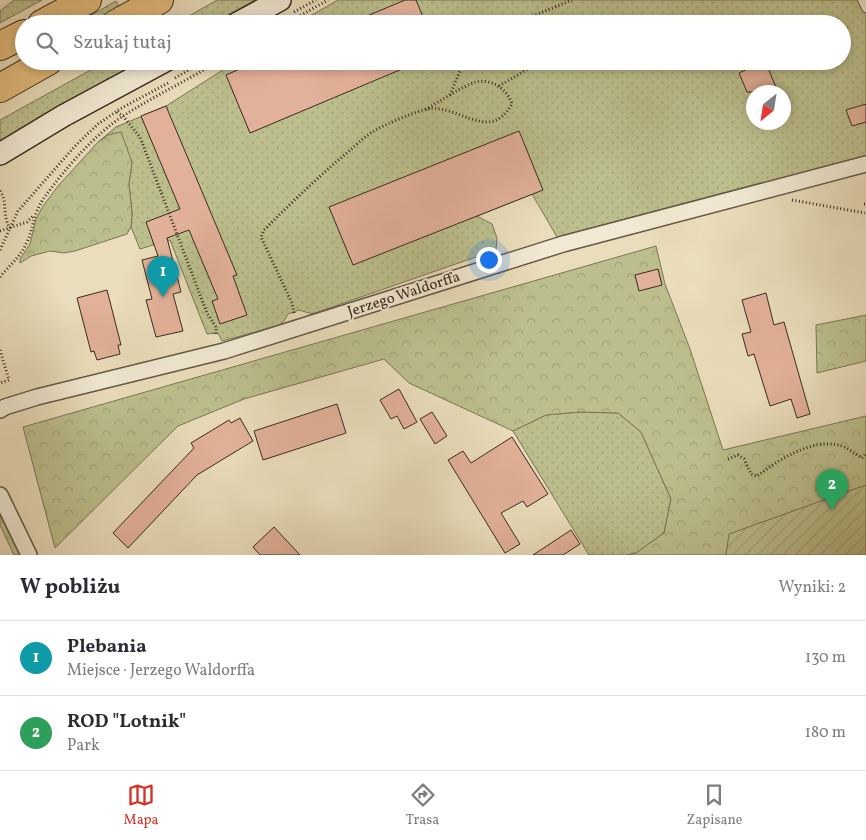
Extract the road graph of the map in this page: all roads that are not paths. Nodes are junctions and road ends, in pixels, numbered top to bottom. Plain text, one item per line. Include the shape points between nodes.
1 (87, 0) edge
2 (159, 0) edge
3 (280, 0) edge
4 (862, 0) edge
5 (866, 8) edge
6 (132, 13) edge
7 (59, 15) edge
8 (252, 15) edge
9 (15, 38) edge
10 (0, 46) edge
11 (32, 70) edge
12 (148, 70) edge
13 (0, 88) edge
14 (0, 154) edge
15 (866, 164) edge
16 (0, 410) edge
17 (0, 495) edge
18 (29, 555) edge

1 - 7 highway
2 - 6 highway
3 - 8 main road
4 - 5 lane
9 - 10 highway
11 - 13 highway
12 - 14 main road
15 - 16 street, Jerzego Waldorffa via 562,244 224,351 37,397
17 - 18 street

